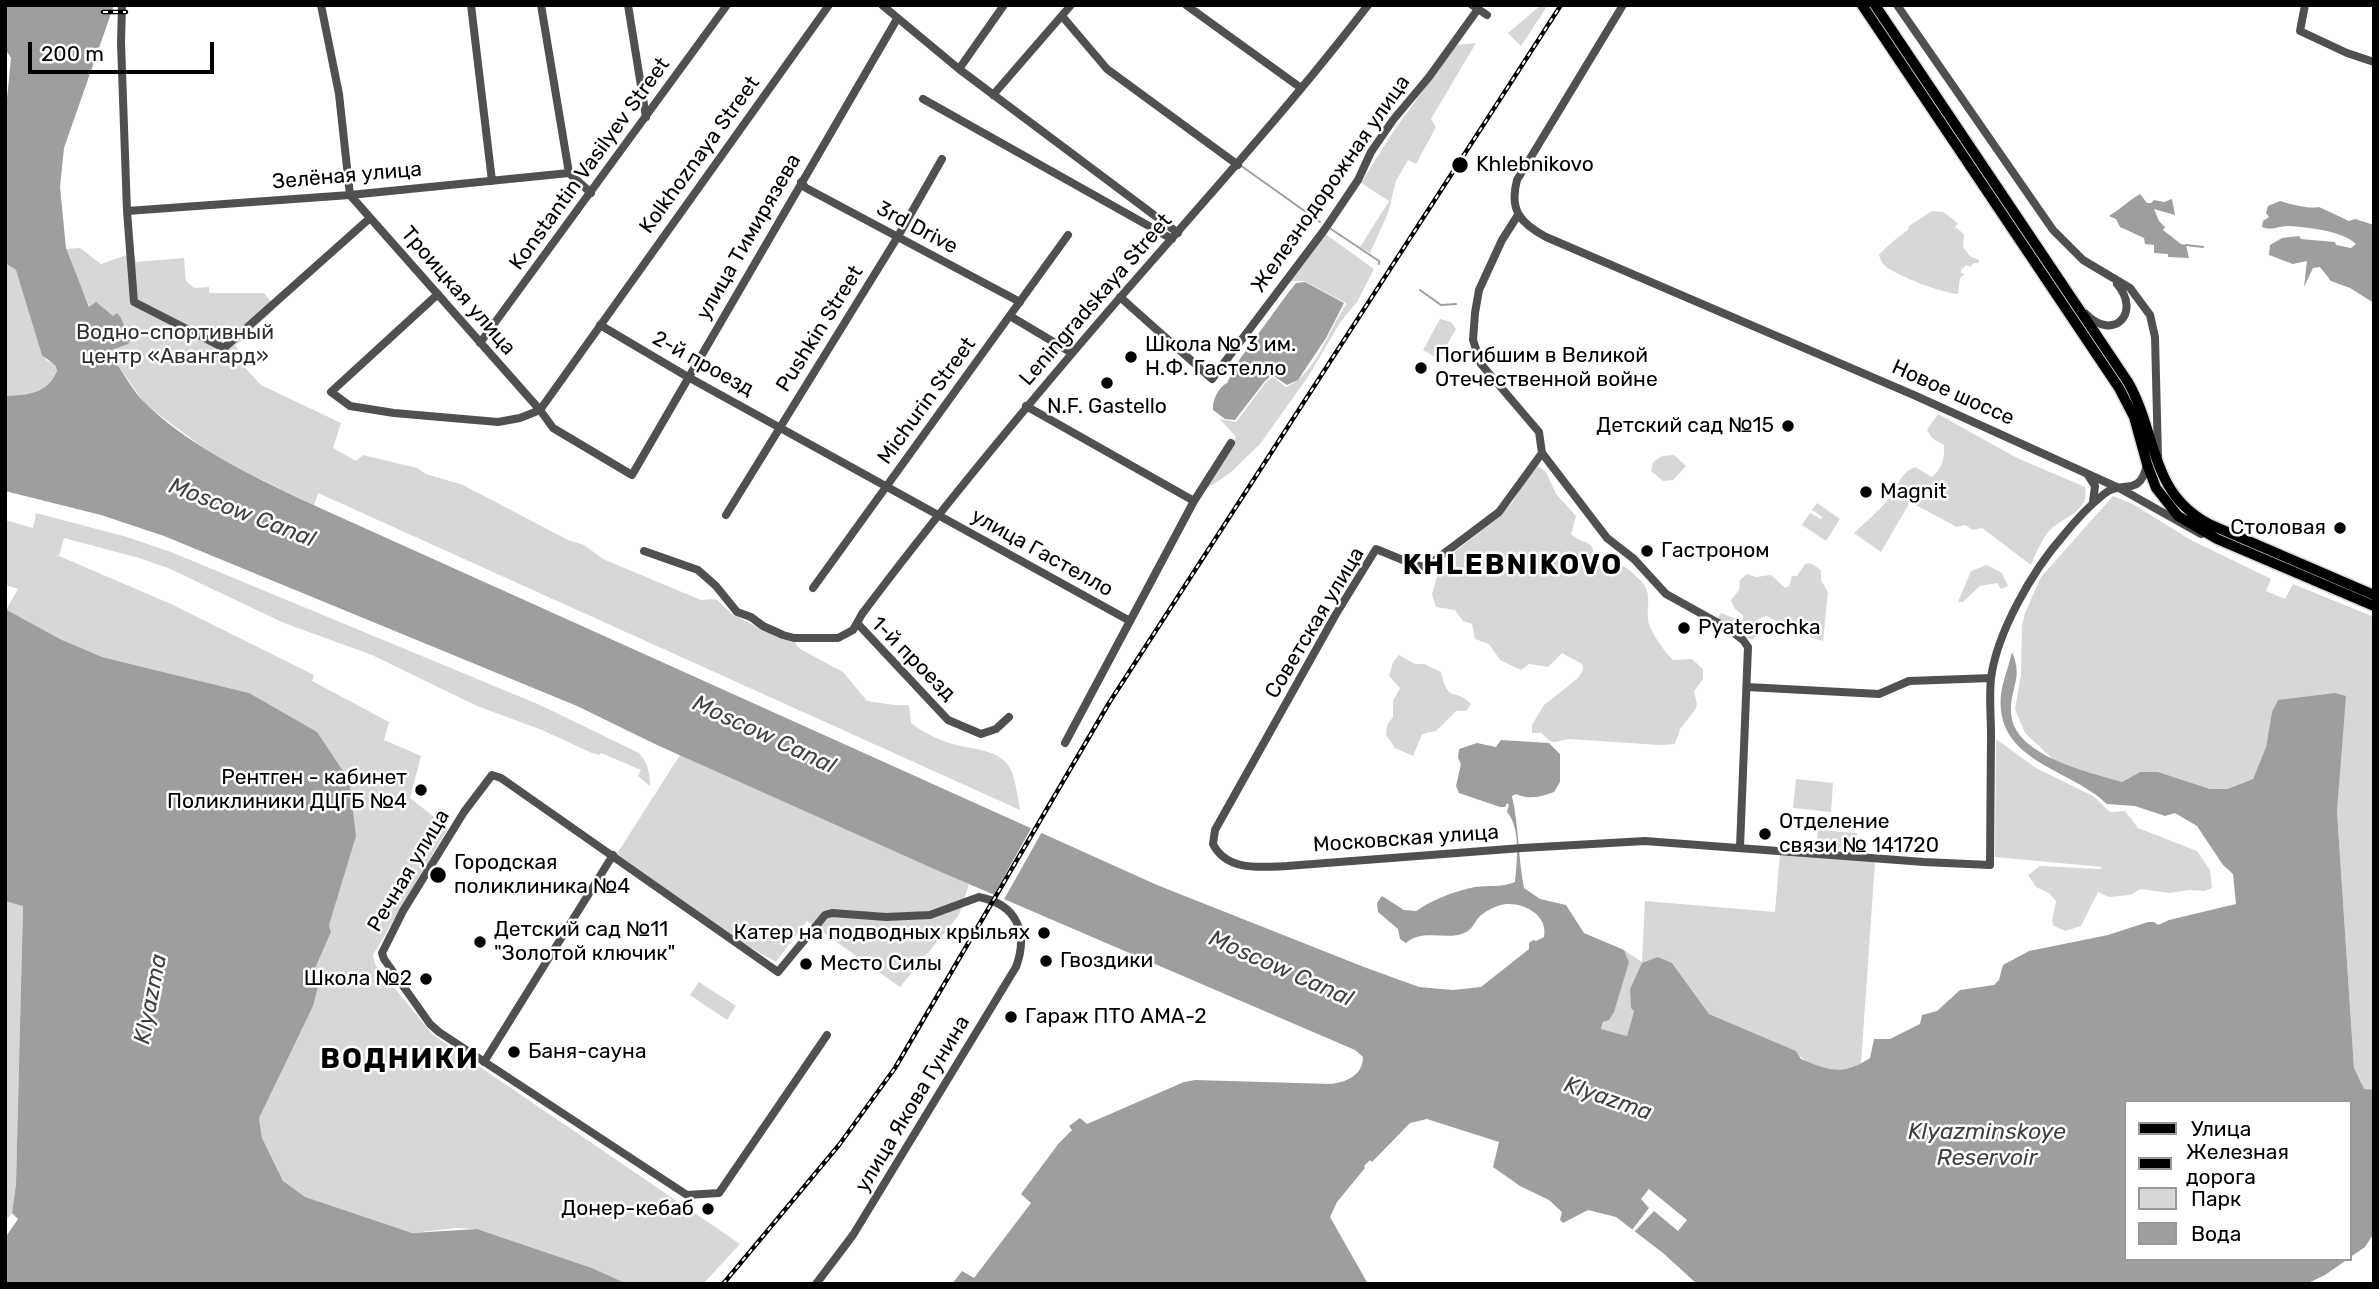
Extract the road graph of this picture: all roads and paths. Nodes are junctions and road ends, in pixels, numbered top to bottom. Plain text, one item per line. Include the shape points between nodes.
1 (122, 5) edge
2 (321, 5) edge
3 (471, 5) edge
4 (541, 5) edge
5 (628, 5) edge
6 (727, 5) edge
7 (829, 5) edge
8 (1004, 5) edge
9 (1071, 5) edge
10 (1186, 5) edge
11 (1353, 5) edge
12 (1622, 5) edge
13 (1862, 5) edge
14 (1875, 5) edge
15 (1897, 5) edge
16 (2305, 5) edge
17 (885, 6) edge
18 (1475, 7) edge
19 (1365, 8) edge
20 (1488, 15) dead end
21 (1062, 16) junction
22 (897, 19) junction
23 (2374, 62) edge
24 (959, 69) junction
25 (1301, 88) junction
26 (993, 95) junction
27 (1929, 95) junction
28 (923, 99) dead end
29 (646, 117) junction
30 (942, 159) dead end
31 (1238, 165) junction
32 (569, 173) junction
33 (492, 181) junction
34 (801, 182) junction
35 (591, 193) junction
36 (350, 195) junction
37 (127, 211) junction
38 (1518, 215) junction
39 (370, 218) junction
40 (1068, 235) dead end
41 (1175, 236) junction
42 (897, 238) junction
43 (2110, 277) junction
44 (2067, 291) junction
45 (438, 294) junction
46 (1120, 297) junction
47 (1020, 302) junction
48 (1010, 316) junction
49 (600, 325) junction
50 (480, 343) junction
51 (1072, 353) junction
52 (688, 377) junction
53 (1026, 406) junction
54 (540, 410) junction
55 (779, 427) junction
56 (1231, 443) dead end
57 (1542, 453) junction
58 (2147, 464) junction
59 (2159, 466) junction
60 (2086, 473) junction
61 (2108, 486) junction
62 (886, 487) junction
63 (2121, 489) junction
64 (1194, 500) junction
65 (2091, 505) junction
66 (726, 515) dead end
67 (937, 515) junction
68 (2217, 539) junction
69 (645, 551) dead end
70 (813, 588) dead end
71 (2374, 594) edge
72 (2374, 606) edge
73 (1130, 621) junction
74 (858, 624) junction
75 (1991, 678) junction
76 (1747, 687) junction
77 (1009, 717) dead end
78 (1065, 743) dead end
79 (1740, 847) junction
80 (612, 855) junction
81 (1230, 862) joint
82 (827, 1035) dead end
83 (484, 1062) junction
84 (816, 1284) edge

1 - 37 street
2 - 36 street via 339,94
3 - 33 street
4 - 32 street
5 - 29 street
6 - 29 street, Konstantin Vasilyev Street
7 - 49 street, Kolkhoznaya Street
8 - 24 street
9 - 21 street
10 - 25 street
11 - 19 street
12 - 38 street via 1517,180
13 - 27 main road
14 - 27 main road
15 - 43 street via 2053,230
16 - 23 street via 2300,31
17 - 22 street
18 - 20 street
18 - 46 street, Железнодорожная улица via 1371,152 1325,229 1212,379
19 - 25 street, Leningradskaya Street
21 - 26 street
21 - 31 street via 1107,69
22 - 24 street
22 - 34 street, улица Тимирязева
24 - 26 street
25 - 31 street, Leningradskaya Street
26 - 41 street
27 - 44 main road
27 - 58 main road via 2119,388 2134,417
28 - 41 street
29 - 35 street, Konstantin Vasilyev Street
30 - 42 street, Pushkin Street
31 - 41 street, Leningradskaya Street
32 - 33 street, Зелёная улица
32 - 35 street
33 - 36 street, Зелёная улица
34 - 42 street, 3rd Drive
34 - 52 street, улица Тимирязева
35 - 50 street, Konstantin Vasilyev Street
36 - 37 street, Зелёная улица
36 - 39 street, Троицкая улица
37 - 39 street via 134,302 224,348
38 - 57 street via 1484,278 1473,340 1481,364 1539,432
38 - 60 street, Новое шоссе via 1546,237
39 - 45 street, Троицкая улица
40 - 47 street, Michurin Street
41 - 46 street, Leningradskaya Street
42 - 47 street, 3rd Drive
42 - 55 street, Pushkin Street
43 - 44 street via 2127,306 2126,315 2116,324 2095,322
43 - 59 street via 2138,297 2154,330
44 - 59 main road via 2136,395
45 - 50 street, Троицкая улица
45 - 54 street via 331,392 350,407 498,422
46 - 51 street, Leningradskaya Street
47 - 48 street, Michurin Street
48 - 51 street
48 - 62 street, Michurin Street
49 - 52 street, 2-й проезд
49 - 54 street, Kolkhoznaya Street
50 - 54 street, Троицкая улица
51 - 53 street, Leningradskaya Street
52 - 54 street, улица Тимирязева via 632,475 553,428
52 - 55 street, 2-й проезд
53 - 64 street
53 - 67 street, Leningradskaya Street
55 - 62 street, 2-й проезд
55 - 66 street, Pushkin Street
56 - 64 street
57 - 76 street via 1611,543 1634,559 1666,594 1743,640 1749,651
57 - 81 street, Советская улица via 1500,512 1426,567 1376,549 1215,830 1213,845
58 - 63 street via 2137,484
58 - 68 main road via 2169,507
59 - 71 main road via 2173,495 2201,520
60 - 61 street, Новое шоссе
60 - 65 street via 2095,486
61 - 63 street, Новое шоссе
61 - 65 street
62 - 67 street, 2-й проезд
62 - 70 street, Michurin Street
63 - 68 street, Новое шоссе via 2191,530
64 - 73 street
65 - 75 street via 2035,574 2006,630
67 - 73 street, улица Гастелло
67 - 74 street, Leningradskaya Street
68 - 72 main road, Новое шоссе
69 - 74 street, 1-й проезд via 698,570 737,612 783,635 838,638
73 - 78 street
74 - 77 street, 1-й проезд via 948,720 981,734 996,729
75 - 76 street via 1909,681 1879,694
75 - 79 street, Московская улица via 1990,864
76 - 79 street
79 - 81 street, Московская улица via 1645,841 1287,866
80 - 83 street
80 - 83 street, Речная улица via 496,775 489,777 464,813 403,911 382,953 384,959 434,1028
80 - 84 street, улица Якова Гунина via 778,972 825,915 922,916 973,897 1008,908 1016,919 1021,934 1016,967 853,1235
82 - 83 street, Речная улица via 719,1193 687,1195

